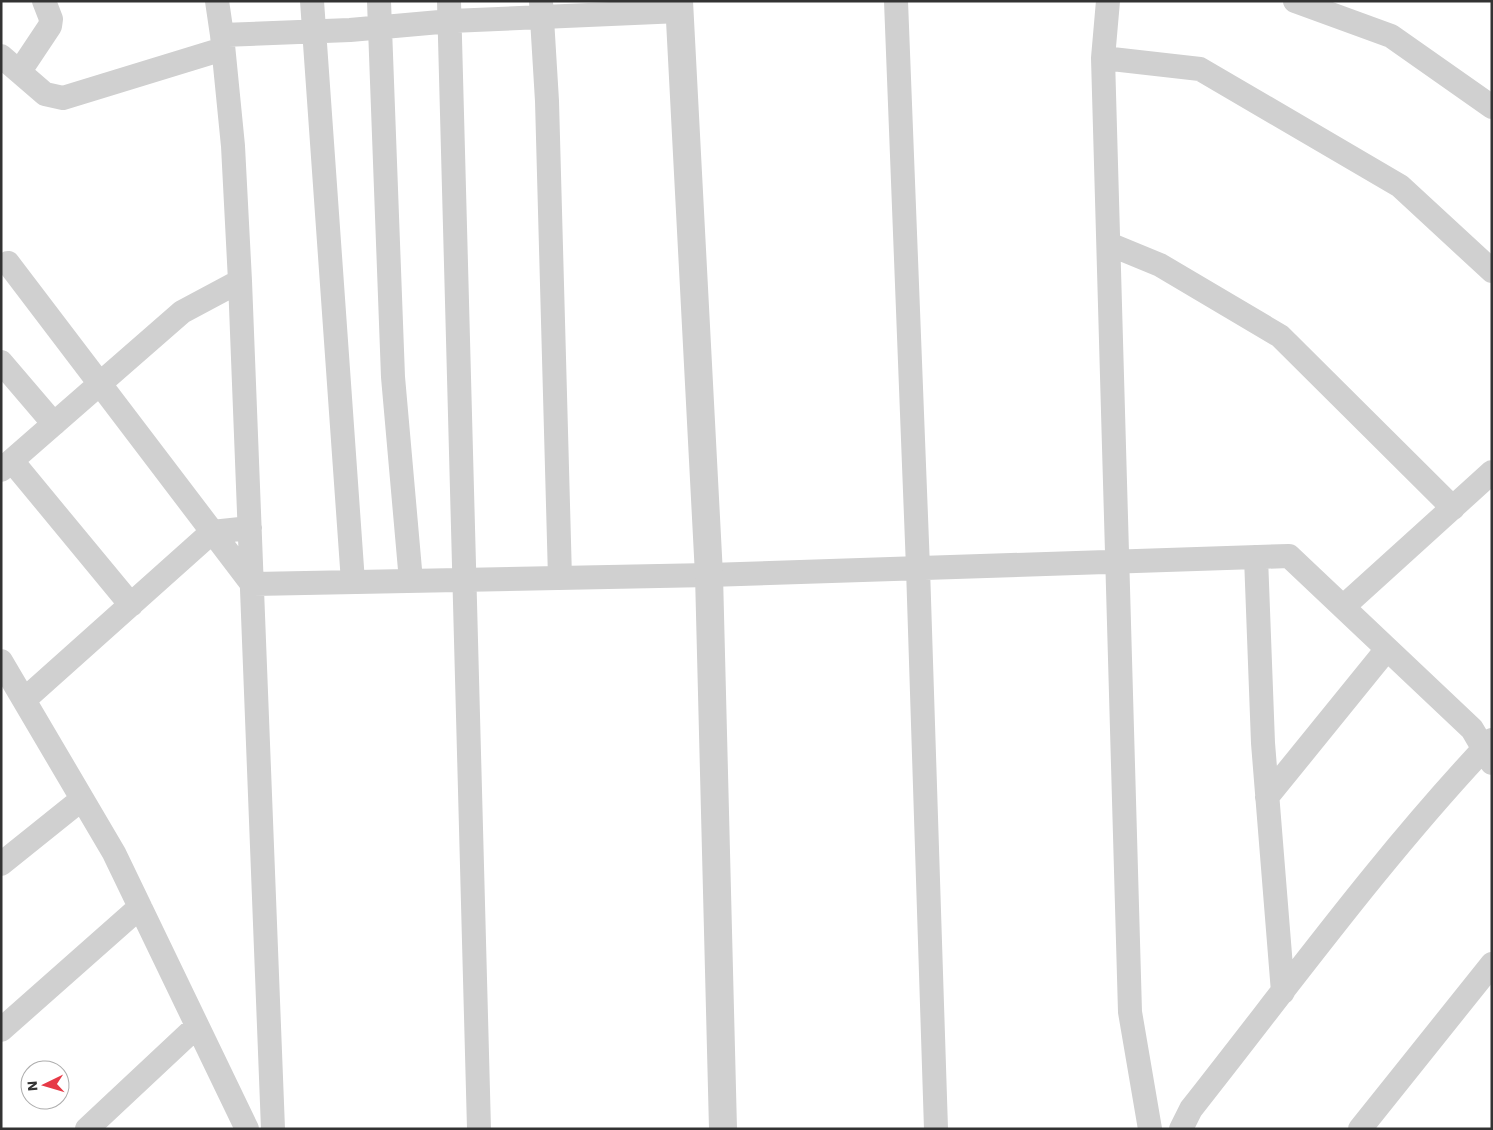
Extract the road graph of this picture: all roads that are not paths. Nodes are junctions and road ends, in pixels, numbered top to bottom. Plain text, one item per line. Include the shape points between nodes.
1 (44, 1) edge
2 (217, 1) edge
3 (312, 1) edge
4 (379, 1) edge
5 (896, 1) edge
6 (1108, 1) edge
7 (1295, 1) edge
8 (679, 6) edge
9 (644, 7) edge
10 (541, 9) edge
11 (450, 11) edge
12 (382, 28) junction
13 (314, 32) junction
14 (222, 42) junction
15 (1, 56) edge
16 (1103, 58) junction
17 (20, 72) junction
18 (1492, 107) edge
19 (1109, 244) junction
20 (8, 263) dead end
21 (1492, 271) edge
22 (240, 281) junction
23 (1, 362) edge
24 (100, 384) junction
25 (54, 424) junction
26 (7, 466) edge
27 (1492, 472) edge
28 (1453, 508) junction
29 (250, 528) junction
30 (212, 532) junction
31 (1256, 556) junction
32 (1117, 561) junction
33 (918, 568) junction
34 (709, 575) junction
35 (560, 578) junction
36 (464, 580) junction
37 (411, 581) junction
38 (353, 582) junction
39 (252, 584) junction
40 (131, 605) junction
41 (1343, 607) junction
42 (1388, 649) junction
43 (4, 674) edge
44 (24, 700) junction
45 (1489, 751) edge
46 (1267, 797) junction
47 (82, 798) junction
48 (1, 864) edge
49 (140, 906) junction
50 (1492, 964) edge
51 (1283, 992) junction
52 (197, 1026) junction
53 (1, 1030) edge
54 (87, 1129) edge
55 (247, 1129) edge
56 (274, 1129) edge
57 (479, 1129) edge
58 (723, 1129) edge
59 (936, 1129) edge
60 (1150, 1129) edge
61 (1181, 1129) edge
62 (1360, 1129) edge

1 - 17 street via 50,26
2 - 14 street
3 - 13 street
4 - 12 street
5 - 33 street
6 - 16 street
7 - 18 street via 1391,36
8 - 9 street
8 - 34 street
9 - 10 street
10 - 11 street
10 - 35 street via 547,111
11 - 12 street
11 - 36 street
12 - 13 street
12 - 37 street via 393,377
13 - 14 street
13 - 38 street
14 - 17 street via 62,98 45,94
14 - 22 street via 233,146
15 - 17 street
16 - 19 street
16 - 21 street via 1200,69 1400,186
19 - 28 street via 1160,265 1280,336
19 - 32 street
20 - 24 street
22 - 24 street via 182,312
22 - 29 street
23 - 25 street
24 - 25 street
24 - 30 street
25 - 26 street
26 - 40 street
27 - 28 street
28 - 41 street
29 - 30 street
29 - 39 street
30 - 39 street
30 - 40 street
31 - 32 street
31 - 41 street via 1289,556
31 - 46 street
32 - 33 street
32 - 60 street via 1130,1012
33 - 34 street
33 - 59 street
34 - 35 street
34 - 58 street
35 - 36 street
36 - 37 street
36 - 57 street
37 - 38 street
38 - 39 street
39 - 56 street
40 - 44 street
41 - 42 street
42 - 45 street via 1472,729
42 - 46 street
43 - 44 street
44 - 47 street
45 - 51 street via 1372,877
46 - 51 street
47 - 48 street
47 - 49 street
49 - 52 street
49 - 53 street
50 - 62 street
51 - 61 street via 1191,1109
52 - 54 street
52 - 55 street

